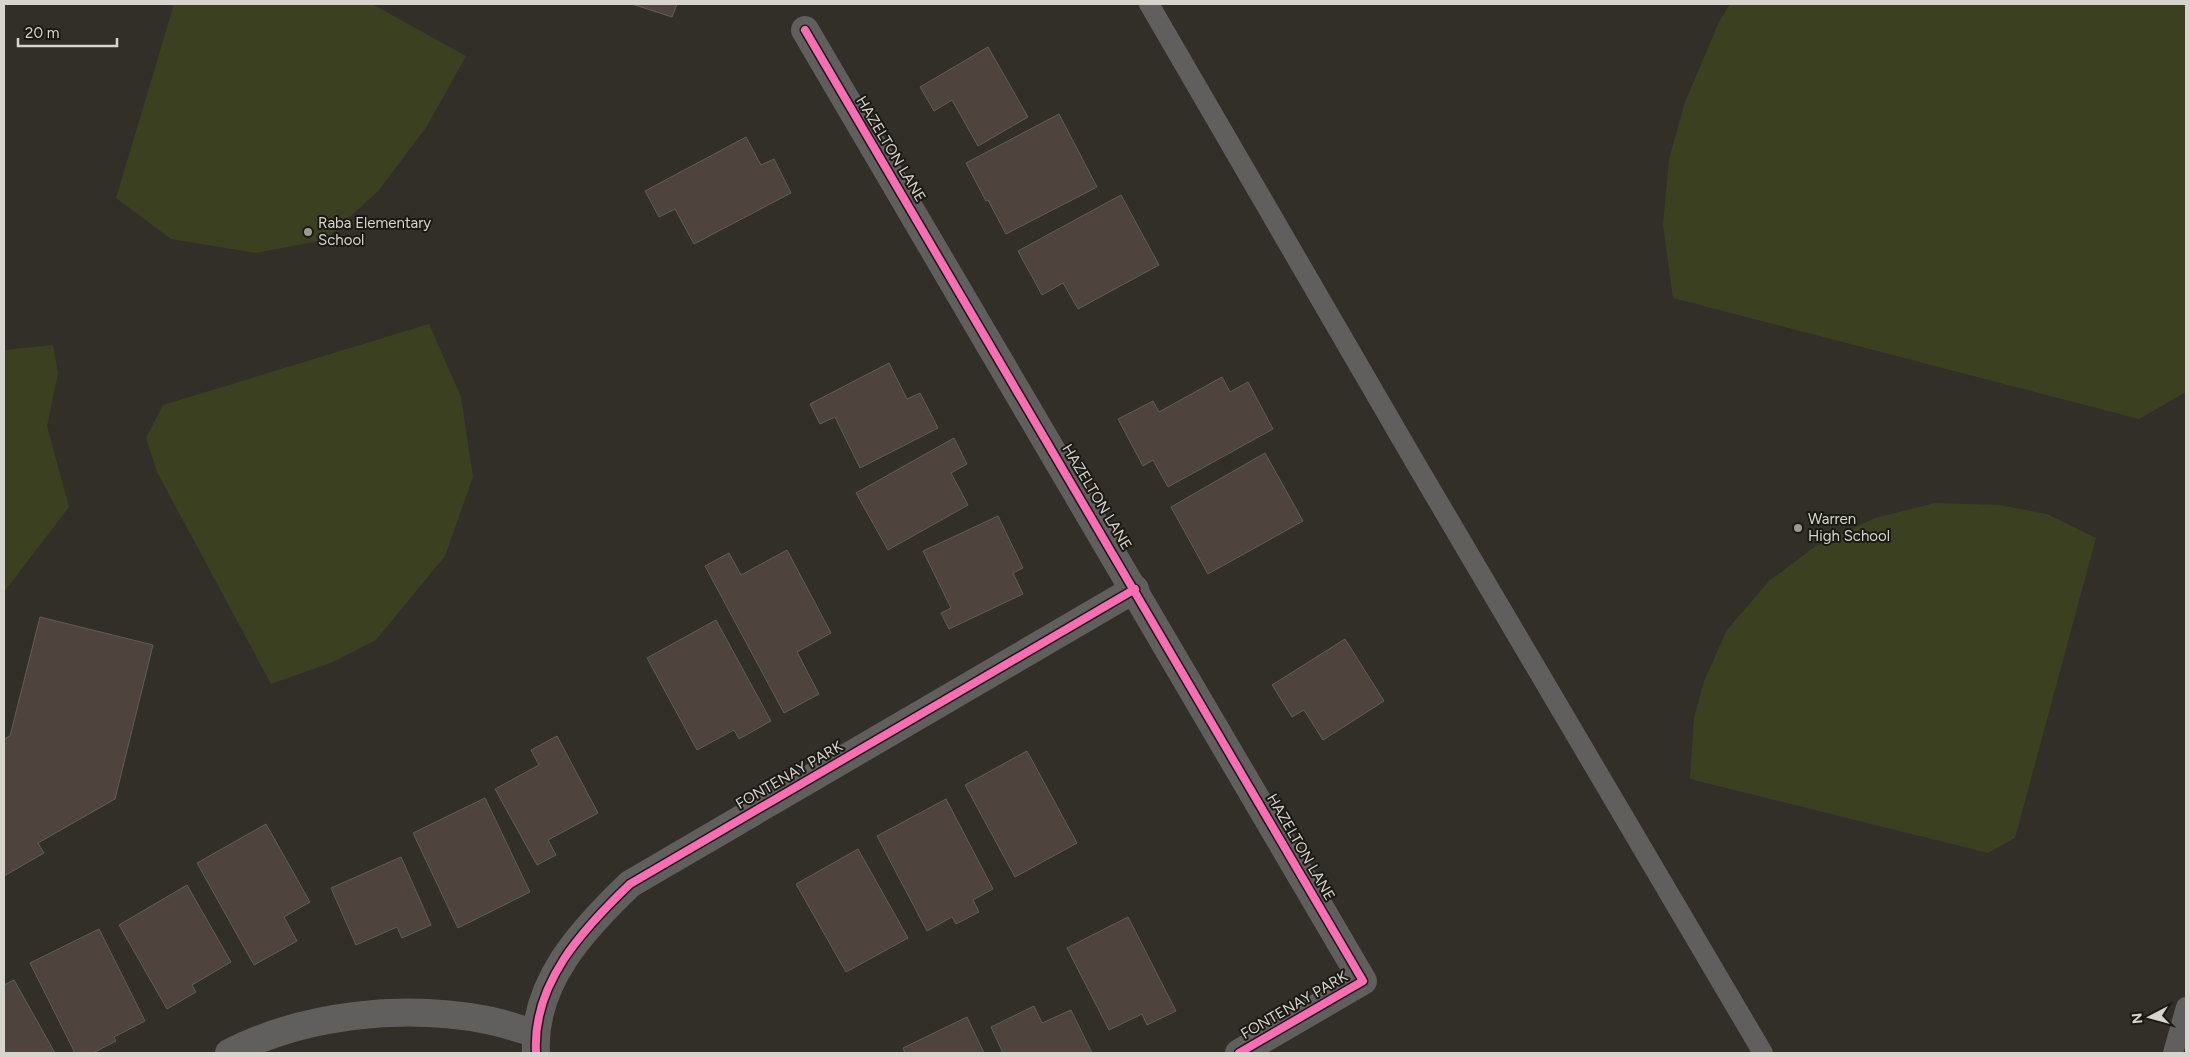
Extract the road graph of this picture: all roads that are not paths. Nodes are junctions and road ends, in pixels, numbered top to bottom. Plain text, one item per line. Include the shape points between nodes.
1 (1149, 4) edge
2 (805, 30) dead end
3 (1135, 589) junction
4 (1363, 981) joint
5 (2186, 1007) edge
6 (536, 1043) edge
7 (229, 1053) edge
8 (1239, 1053) edge
9 (1763, 1053) edge
10 (2173, 1053) edge

1 - 9 lane
2 - 3 street, HAZELTON LANE
3 - 4 street, HAZELTON LANE
3 - 6 street, FONTENAY PARK via 630,884 575,940 545,994
4 - 8 street, FONTENAY PARK
5 - 10 lane
6 - 7 street via 486,1020 419,1013 380,1013 308,1024 252,1041

